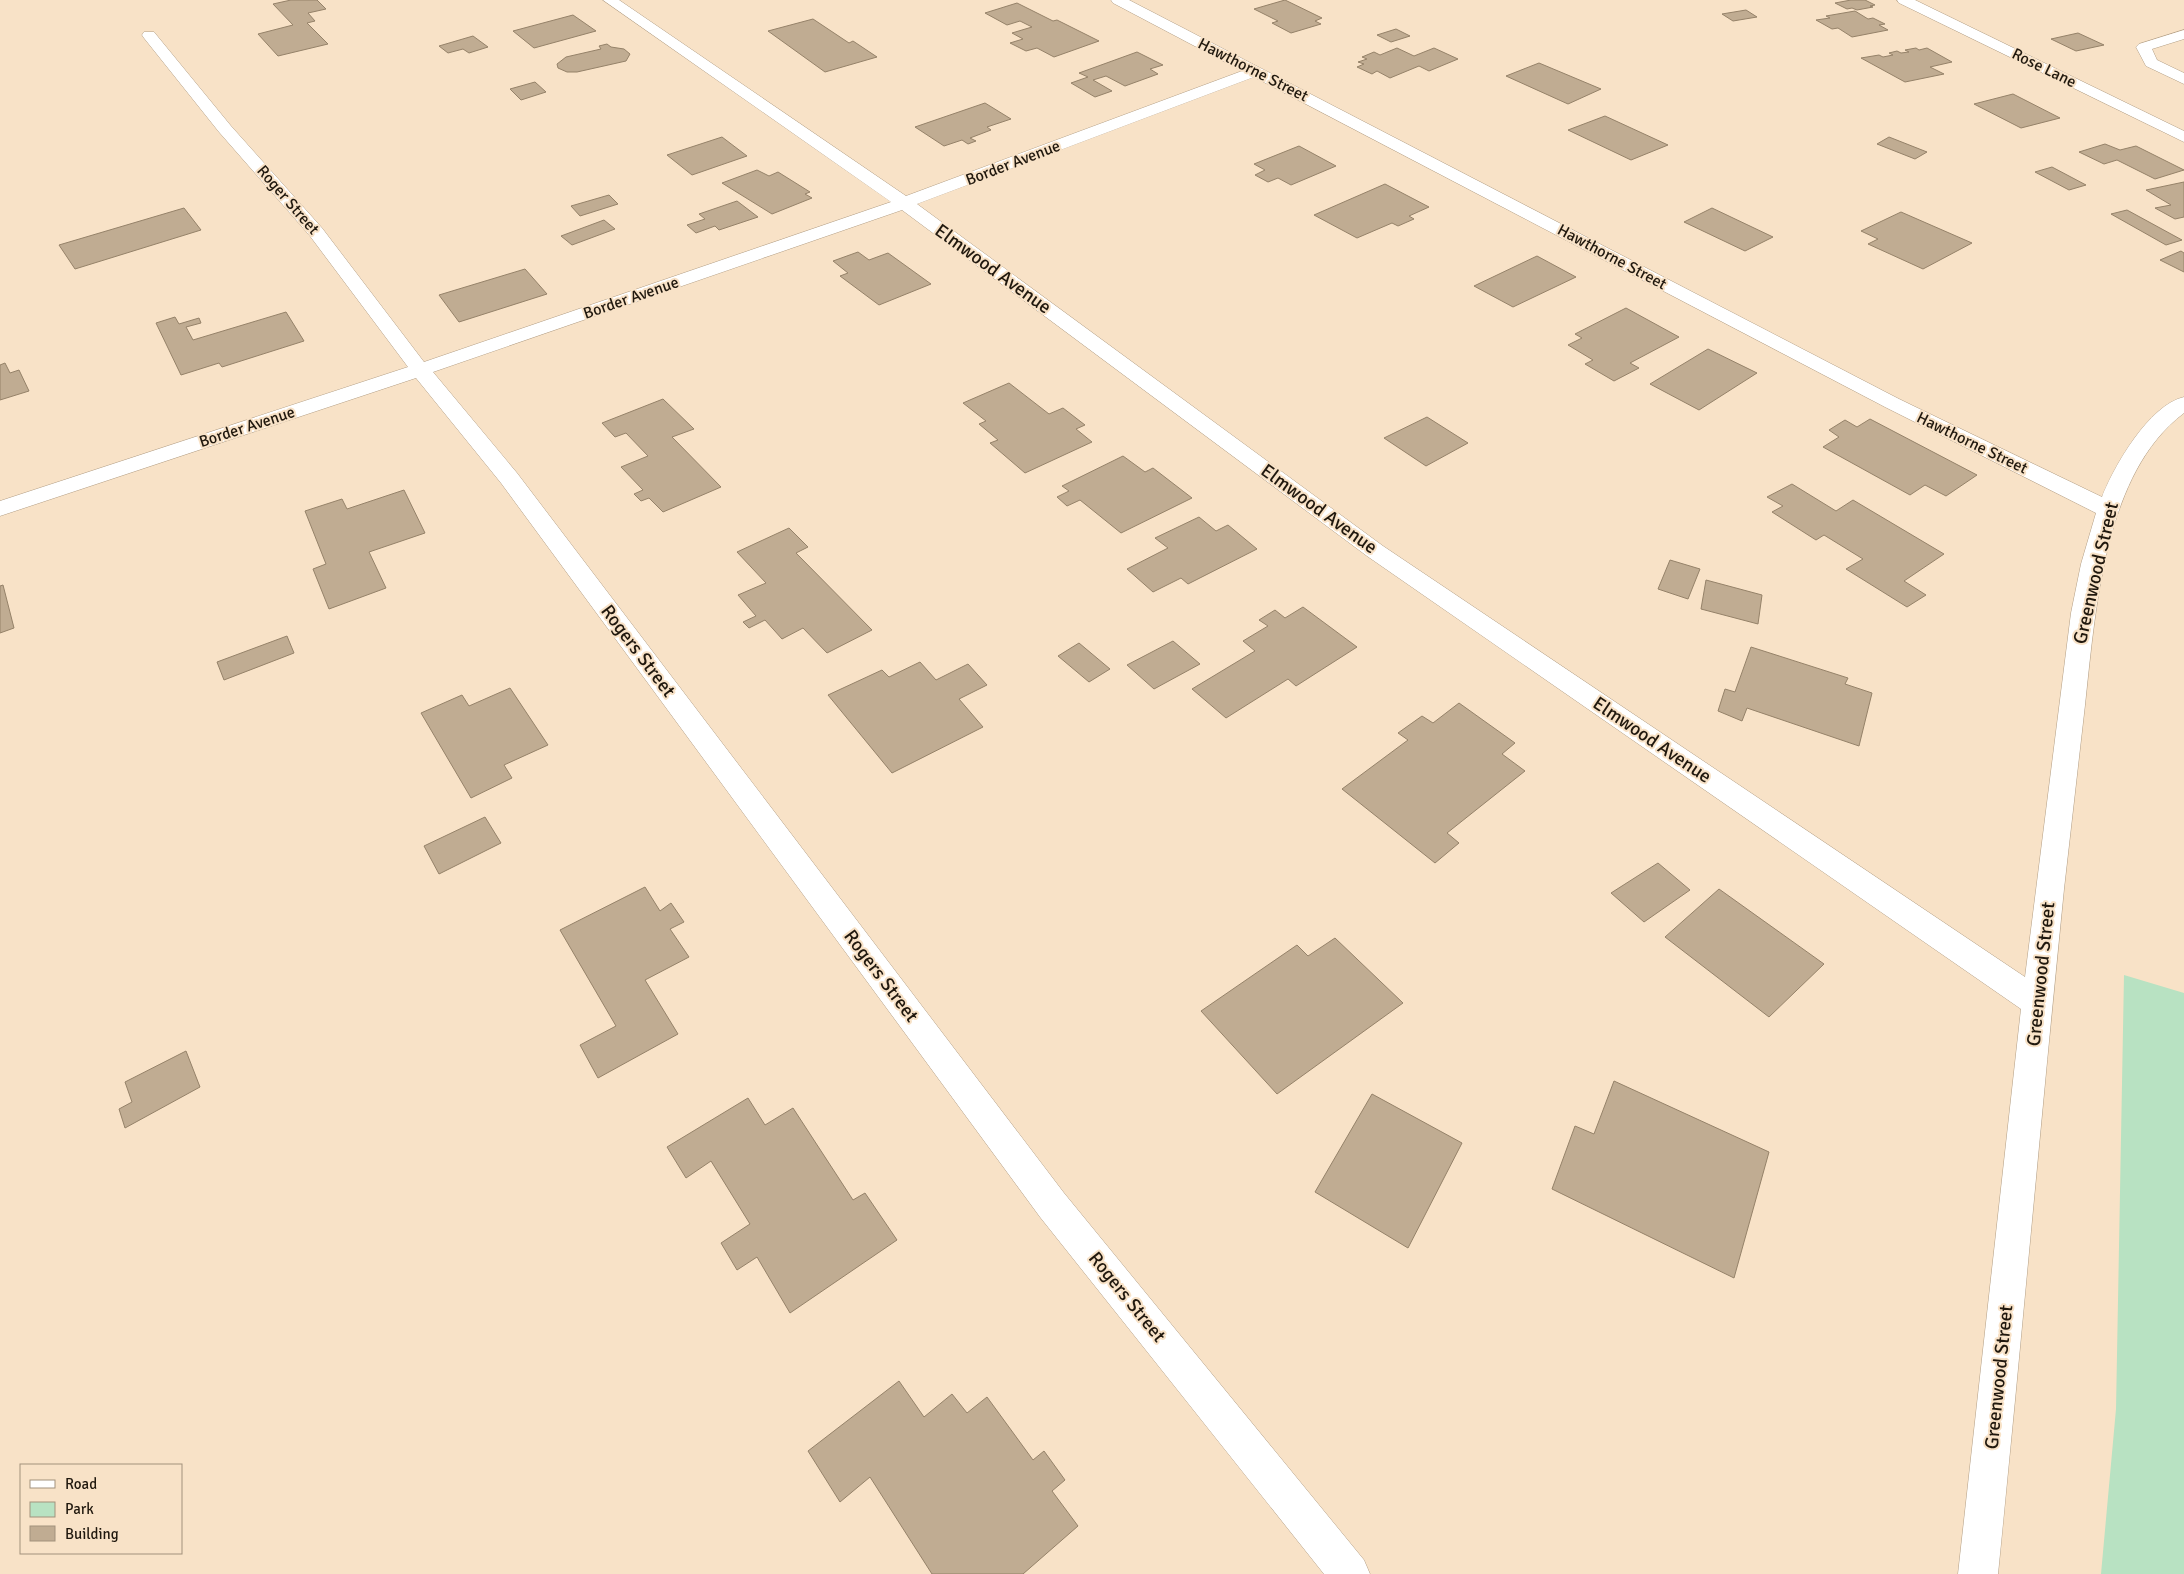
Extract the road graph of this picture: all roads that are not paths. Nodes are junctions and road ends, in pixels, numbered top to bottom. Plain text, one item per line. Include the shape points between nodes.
1 (610, 0) edge
2 (1118, 0) edge
3 (1904, 0) edge
4 (2184, 34) edge
5 (149, 35) dead end
6 (1256, 71) junction
7 (2184, 79) edge
8 (2184, 137) edge
9 (904, 203) junction
10 (420, 370) junction
11 (2184, 403) edge
12 (0, 509) edge
13 (2109, 510) junction
14 (2039, 1004) junction
15 (1350, 1574) edge
16 (1978, 1574) edge

1 - 9 street, Elmwood Avenue
2 - 6 street, Hawthorne Street
3 - 8 street, Rose Lane
4 - 7 street via 2144,47 2151,63
5 - 10 street, Roger Street via 225,129 316,232
6 - 9 street, Border Avenue
6 - 13 street, Hawthorne Street via 1892,403
9 - 10 street, Border Avenue
9 - 14 street, Elmwood Avenue via 1375,551
10 - 12 street, Border Avenue
10 - 15 street, Rogers Street via 509,478 1052,1204
11 - 13 street, Greenwood Street via 2147,435 2118,484
13 - 14 street, Greenwood Street via 2082,616
14 - 16 street, Greenwood Street

